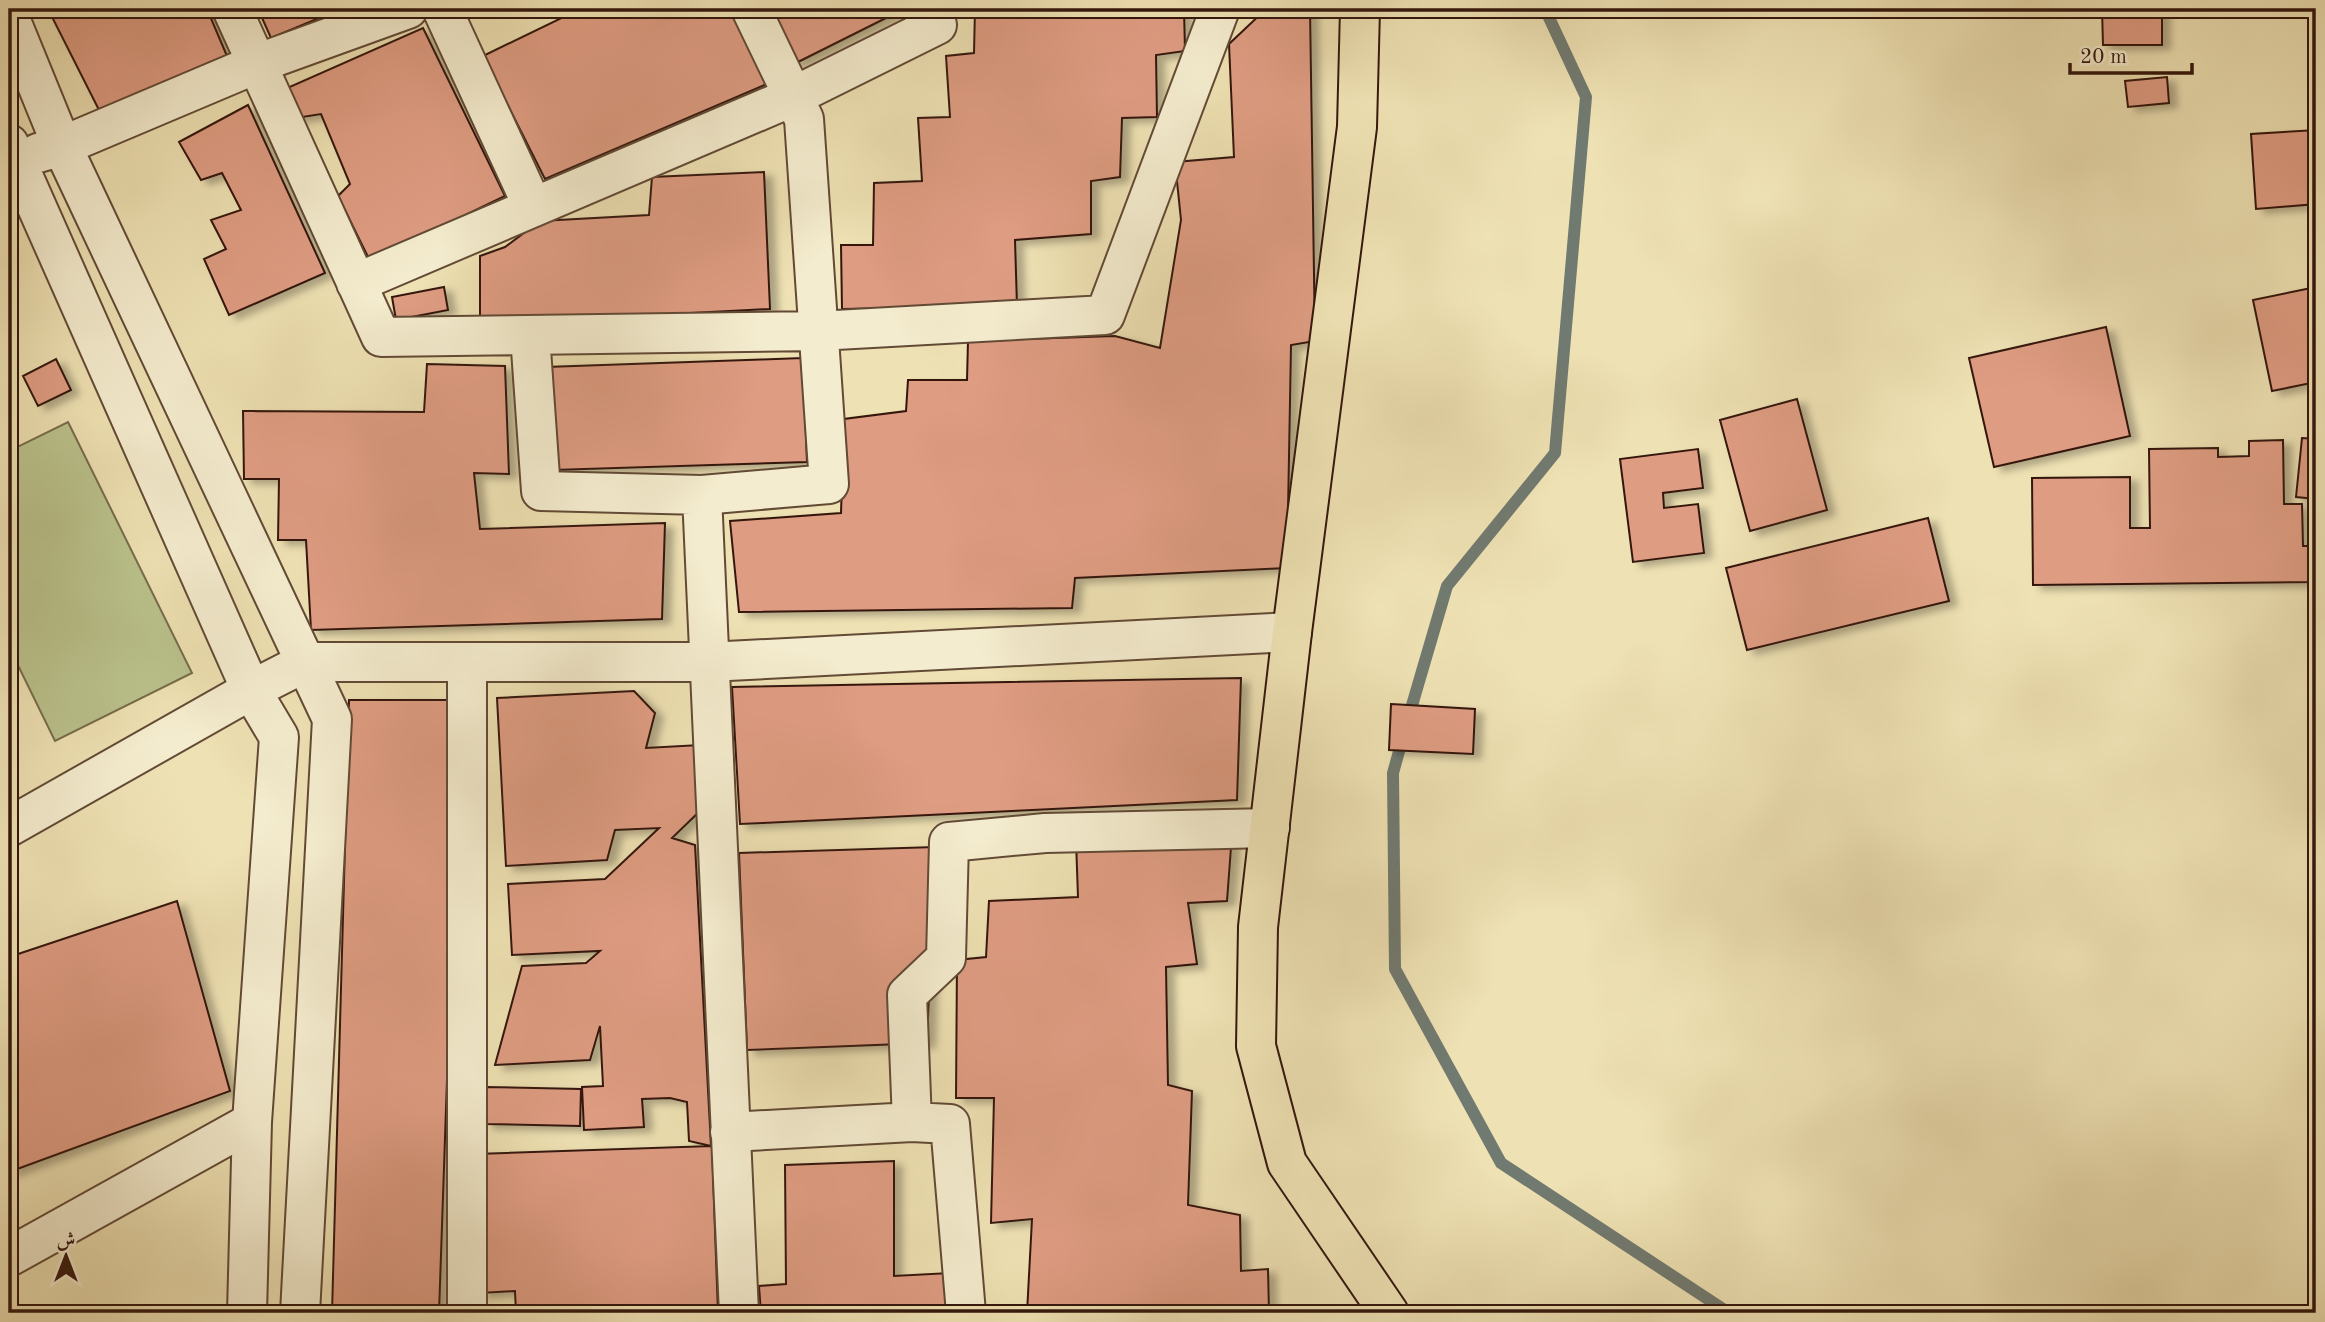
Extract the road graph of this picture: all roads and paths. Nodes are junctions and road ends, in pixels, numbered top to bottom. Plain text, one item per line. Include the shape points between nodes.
1 (232, 9) edge
2 (408, 9) edge
3 (442, 9) edge
4 (751, 9) edge
5 (1220, 9) edge
6 (1360, 9) edge
7 (9, 16) edge
8 (937, 25) dead end
9 (256, 64) junction
10 (792, 97) junction
11 (62, 146) junction
12 (12, 152) edge
13 (533, 207) junction
14 (356, 283) junction
15 (818, 331) junction
16 (530, 335) junction
17 (702, 495) junction
18 (1292, 632) junction
19 (306, 662) junction
20 (467, 662) junction
21 (708, 662) junction
22 (251, 690) junction
23 (9, 827) edge
24 (1270, 828) junction
25 (252, 1122) junction
26 (912, 1122) junction
27 (730, 1132) junction
28 (9, 1257) edge
29 (247, 1313) edge
30 (300, 1313) edge
31 (467, 1313) edge
32 (739, 1313) edge
33 (966, 1313) edge
34 (1389, 1313) edge

1 - 9 street
2 - 9 street
3 - 13 street
4 - 10 street
5 - 15 street via 1105,315
6 - 18 main road via 1357,127
7 - 11 street
8 - 10 street
9 - 11 street
9 - 14 street
10 - 13 street
10 - 15 street via 804,119
11 - 12 street
11 - 19 street
12 - 22 street
13 - 14 street
14 - 16 street via 381,337
15 - 16 street
15 - 17 street via 829,484
16 - 17 street via 541,491
17 - 21 street
18 - 21 street
18 - 24 main road
19 - 20 street
19 - 22 street
19 - 30 street via 332,719
20 - 21 street
20 - 31 street
21 - 27 street
22 - 23 street
22 - 25 street via 279,737
24 - 26 street via 1045,833 949,842 946,958 907,995
24 - 34 main road via 1258,927 1256,1046 1287,1163
25 - 28 street
25 - 29 street
26 - 27 street
26 - 33 street via 950,1124
27 - 32 street

